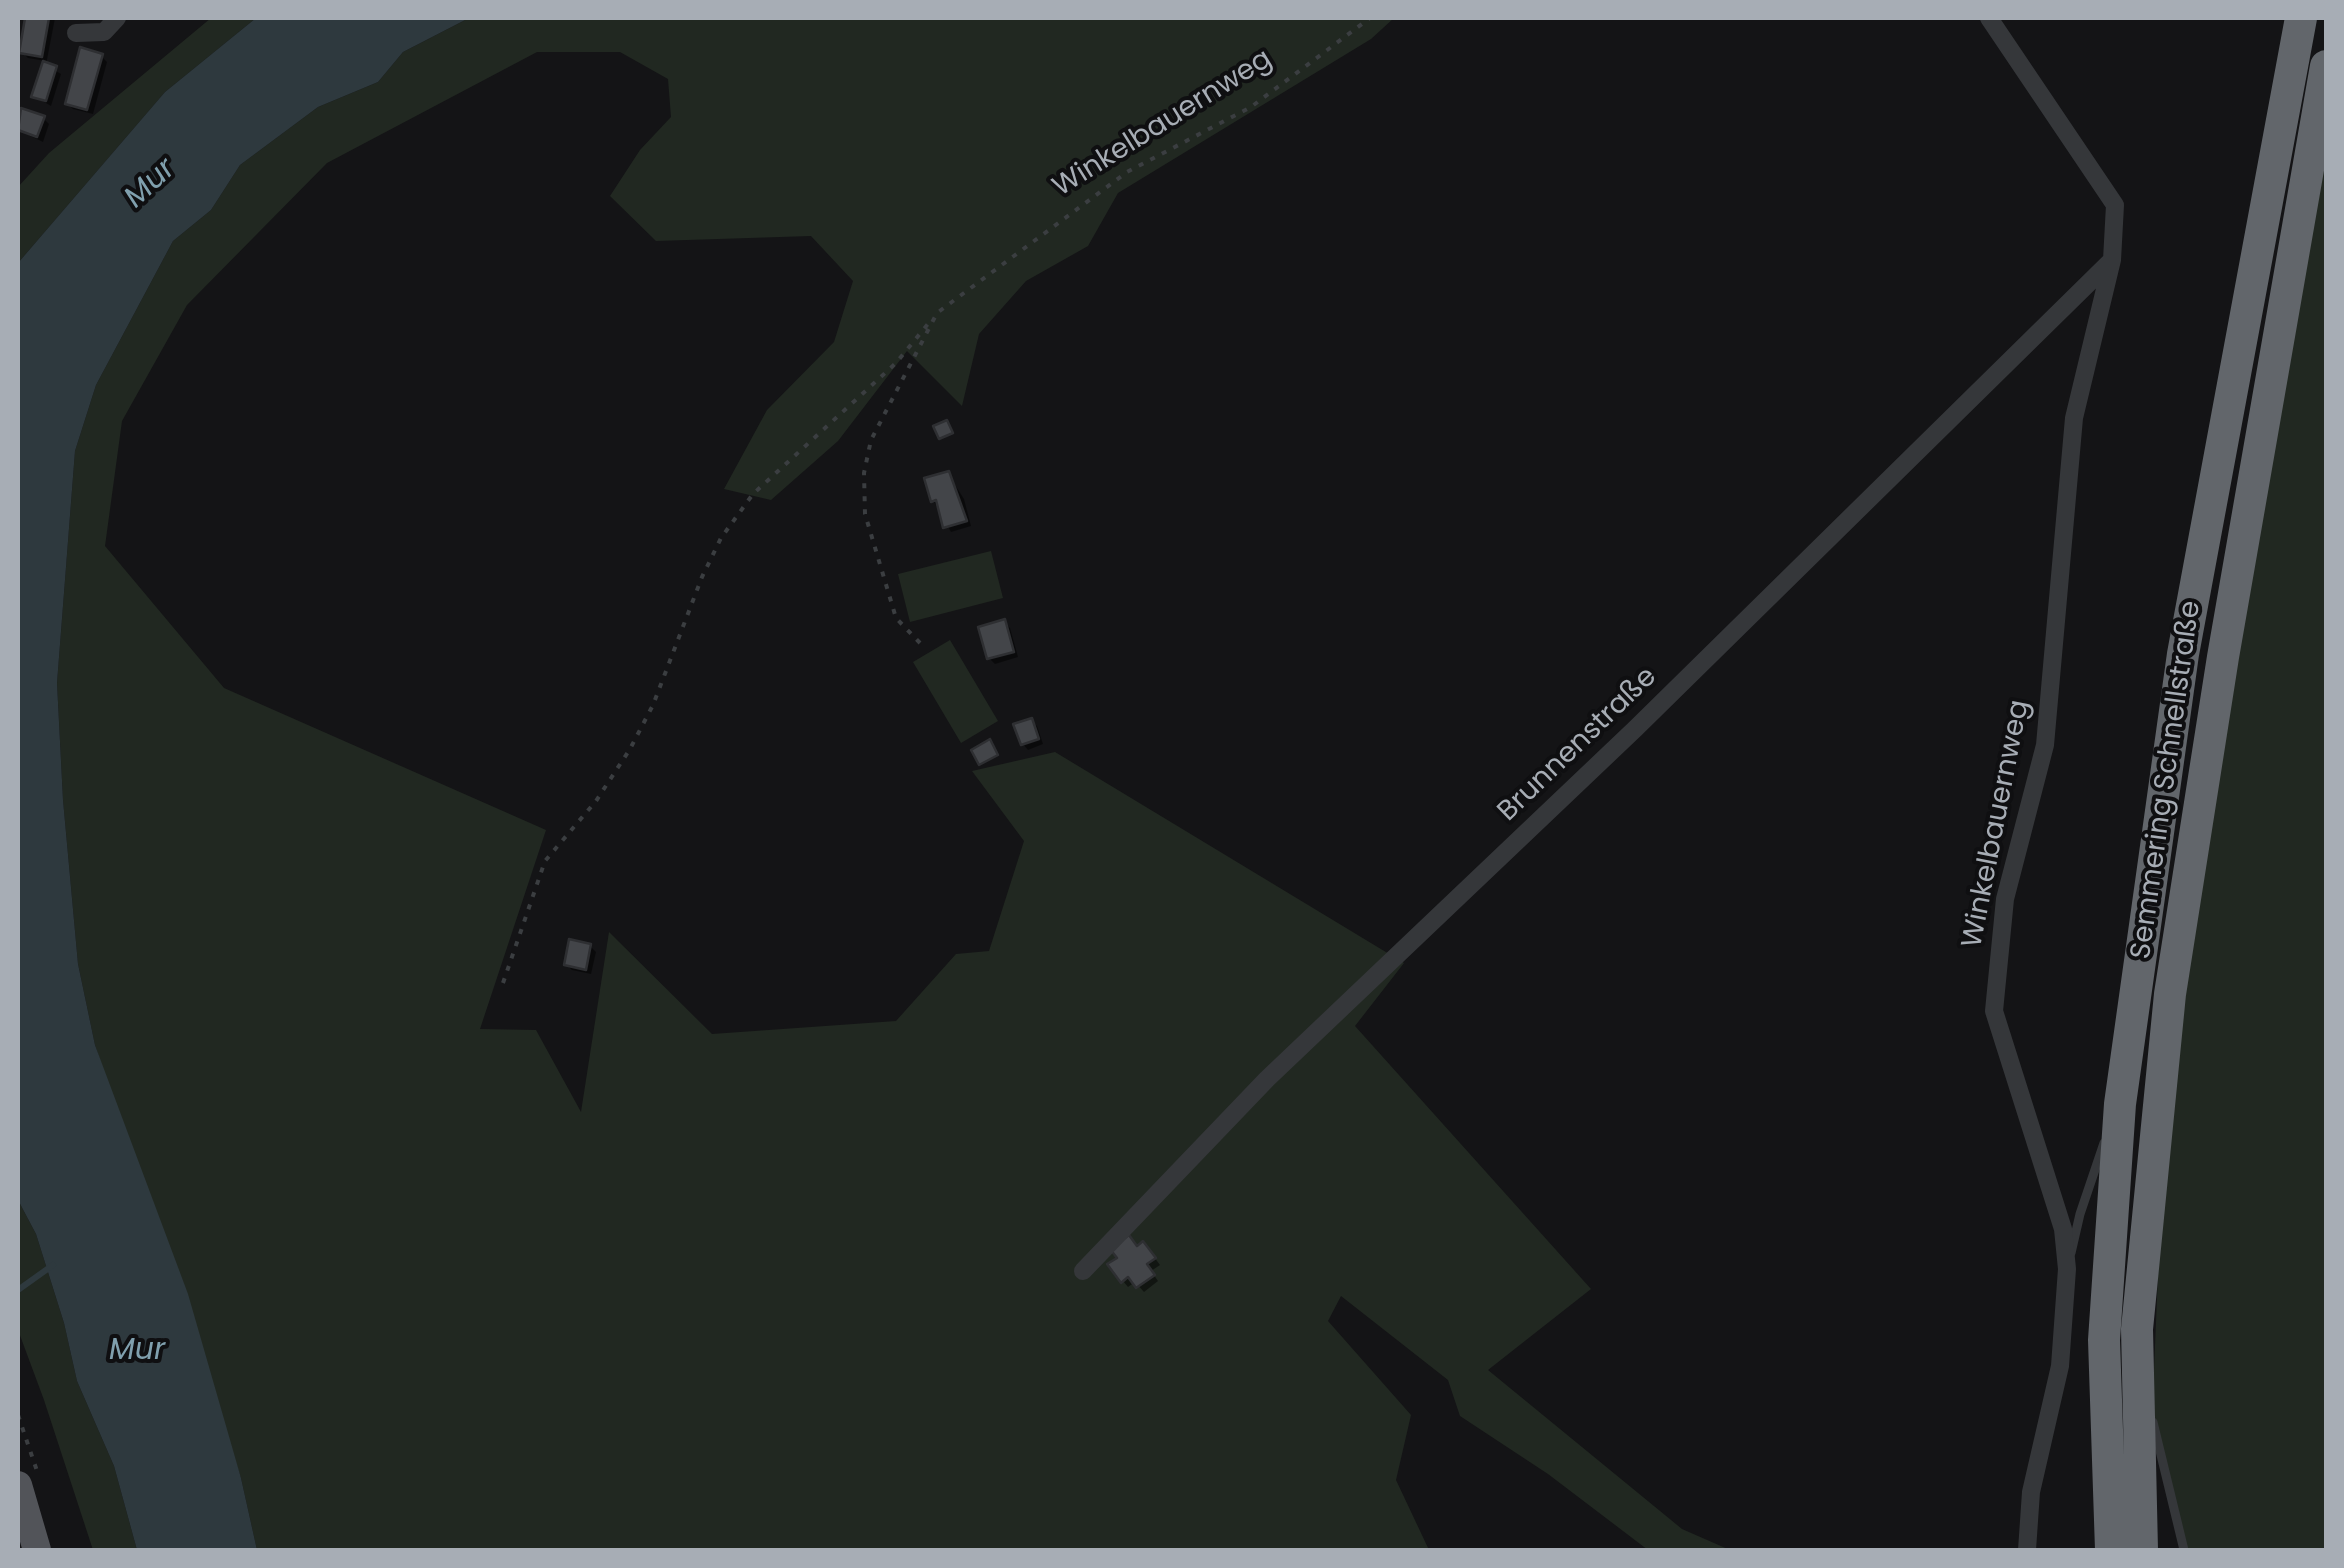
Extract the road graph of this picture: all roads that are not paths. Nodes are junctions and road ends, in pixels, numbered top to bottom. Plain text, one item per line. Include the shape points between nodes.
1 (116, 18) edge
2 (1989, 18) edge
3 (2302, 18) edge
4 (76, 33) dead end
5 (2326, 66) edge
6 (2112, 260) junction
7 (2120, 1104) junction
8 (2067, 1270) junction
9 (1083, 1271) dead end
10 (2137, 1329) junction
11 (18, 1485) edge
12 (37, 1550) edge
13 (2027, 1550) edge
14 (2111, 1550) edge
15 (2142, 1550) edge
16 (2184, 1550) edge

1 - 4 street via 104,32
2 - 6 street, Winkelbauernweg via 2115,205
3 - 7 highway, Semmering Schnellstraße via 2183,654
5 - 10 highway, Semmering Schnellstraße via 2170,994
6 - 8 street, Winkelbauernweg via 2074,418 2045,745 2005,899 1994,1011 2063,1229
6 - 9 street, Brunnenstraße via 1635,730 1267,1079
7 - 8 lane
7 - 14 highway, Semmering Schnellstraße via 2104,1340
8 - 13 street, Winkelbauernweg via 2060,1366 2031,1492
10 - 15 highway, Semmering Schnellstraße
10 - 16 lane
11 - 12 main road

